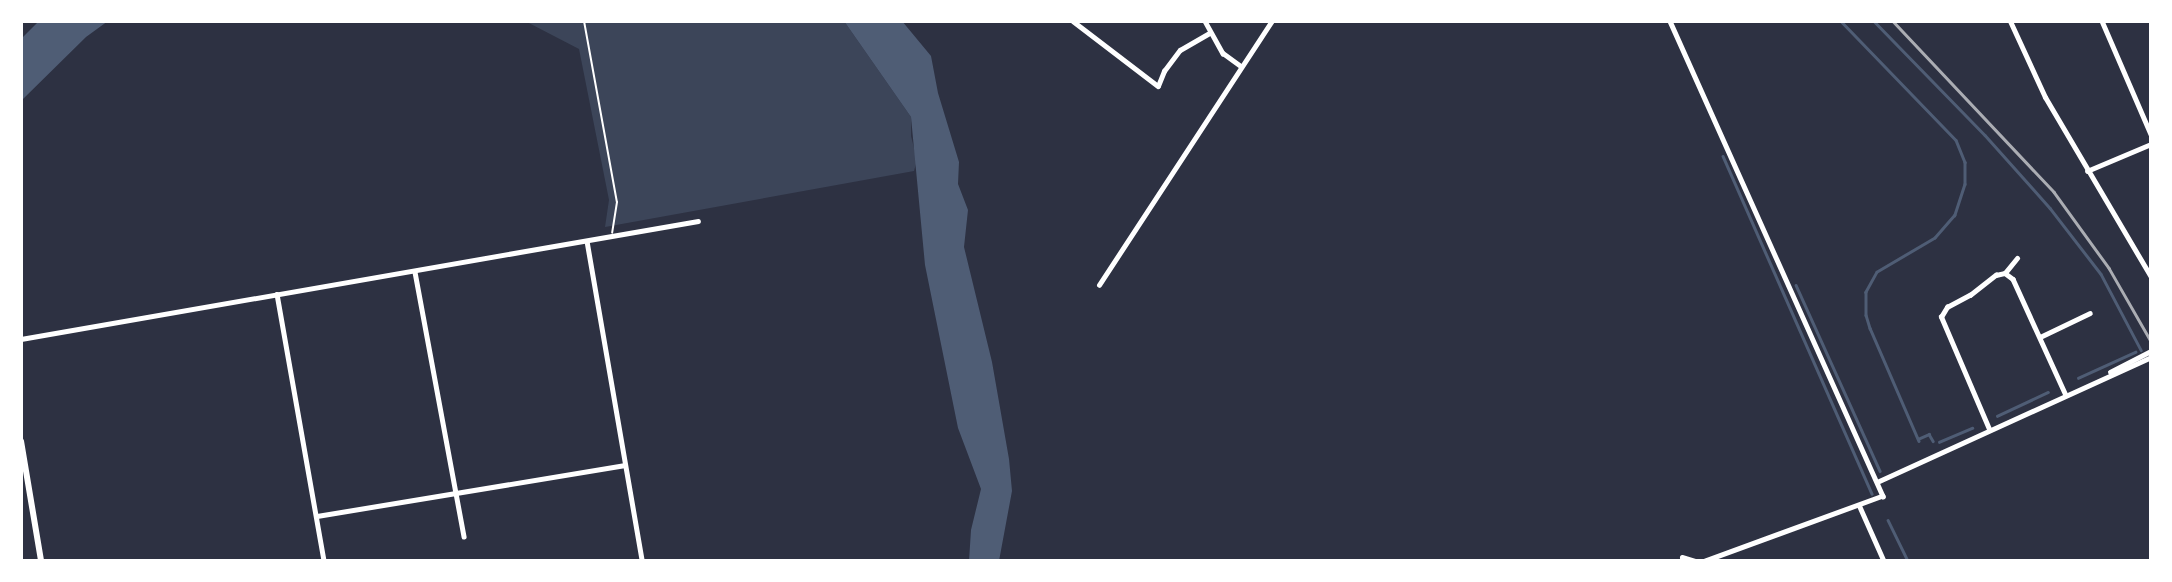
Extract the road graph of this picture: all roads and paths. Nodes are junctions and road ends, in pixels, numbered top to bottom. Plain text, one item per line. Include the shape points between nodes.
1 (584, 21) edge
2 (1073, 21) edge
3 (1205, 21) edge
4 (1272, 21) edge
5 (1670, 21) edge
6 (2010, 21) edge
7 (2102, 21) edge
8 (1210, 33) junction
9 (1241, 66) junction
10 (2151, 134) edge
11 (2151, 144) edge
12 (2086, 171) junction
13 (698, 221) dead end
14 (611, 237) junction
15 (587, 242) junction
16 (2017, 258) dead end
17 (415, 271) junction
18 (2005, 273) junction
19 (2151, 277) edge
20 (1099, 285) dead end
21 (277, 294) junction
22 (2090, 313) dead end
23 (2039, 337) junction
24 (21, 339) edge
25 (2151, 351) edge
26 (2151, 357) edge
27 (2110, 373) junction
28 (2066, 394) junction
29 (1989, 429) junction
30 (21, 441) edge
31 (625, 465) junction
32 (1877, 482) junction
33 (454, 493) junction
34 (1860, 507) junction
35 (317, 516) junction
36 (464, 536) dead end
37 (1682, 556) dead end
38 (41, 561) edge
39 (324, 561) edge
40 (642, 561) edge
41 (1695, 561) edge
42 (1705, 561) edge
43 (1884, 561) edge

1 - 14 lane via 617,202
2 - 8 street via 1158,86 1180,50
3 - 8 street
4 - 9 street
5 - 32 street
6 - 12 street
7 - 10 street
8 - 9 street via 1223,53
9 - 20 street
11 - 12 street
12 - 19 street
13 - 14 street
14 - 15 street
15 - 17 street
15 - 31 street
16 - 18 street
17 - 21 street
17 - 33 street
18 - 23 street
18 - 29 street via 1942,314 1942,324
21 - 24 street
21 - 35 street
22 - 23 street
23 - 28 street
25 - 27 street
26 - 27 street
27 - 28 street
28 - 29 street
29 - 32 street
30 - 38 main road
31 - 33 street
31 - 40 street
32 - 34 street via 1883,496
33 - 35 street
33 - 36 street
34 - 42 street
34 - 43 street
35 - 39 street
37 - 41 street

